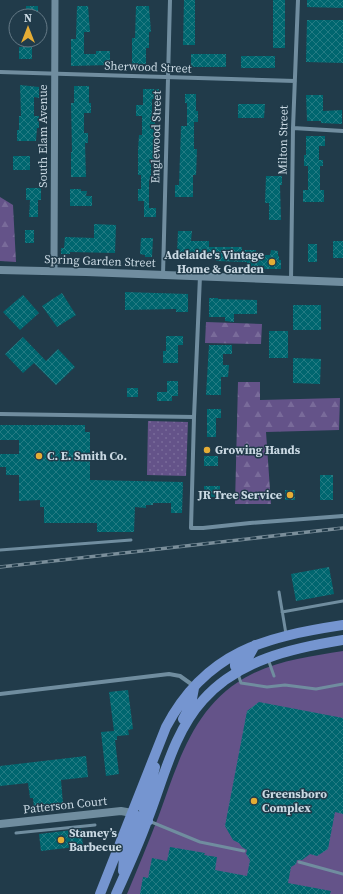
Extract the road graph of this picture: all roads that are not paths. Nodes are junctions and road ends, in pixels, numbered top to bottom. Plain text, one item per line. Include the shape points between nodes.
1 (55, 0) edge
2 (170, 0) edge
3 (298, 0) edge
4 (0, 72) edge
5 (55, 74) junction
6 (168, 77) junction
7 (295, 81) junction
8 (293, 128) junction
9 (343, 131) edge
10 (0, 270) edge
11 (54, 271) junction
12 (164, 275) junction
13 (200, 276) junction
14 (291, 280) junction
15 (343, 282) edge
16 (0, 414) edge
17 (194, 417) junction
18 (343, 516) edge
19 (131, 540) dead end
20 (0, 550) edge
21 (279, 592) dead end
22 (343, 601) edge
23 (282, 612) junction
24 (343, 625) edge
25 (286, 635) junction
26 (343, 640) edge
27 (255, 645) junction
28 (268, 657) junction
29 (238, 672) junction
30 (274, 676) dead end
31 (343, 684) edge
32 (195, 686) junction
33 (0, 694) edge
34 (178, 741) junction
35 (154, 757) junction
36 (132, 813) junction
37 (148, 821) junction
38 (0, 824) edge
39 (95, 825) dead end
40 (16, 833) dead end
41 (244, 851) dead end
42 (299, 862) dead end
43 (343, 874) edge
44 (122, 881) junction
45 (100, 894) edge
46 (116, 894) edge

1 - 5 street, South Elam Avenue
2 - 6 street, Englewood Street
3 - 7 street, Milton Street
4 - 5 street, Sherwood Street
5 - 6 street, Sherwood Street
5 - 11 street, South Elam Avenue
6 - 7 street, Sherwood Street
6 - 12 street, Englewood Street
7 - 8 street, Milton Street
8 - 9 street
8 - 14 street, Milton Street
10 - 11 main road, Spring Garden Street
11 - 12 main road, Spring Garden Street
12 - 13 main road, Spring Garden Street
13 - 14 main road, Spring Garden Street
13 - 17 street
14 - 15 main road, Spring Garden Street
16 - 17 street
17 - 18 street via 191,528
19 - 20 lane
21 - 23 lane
22 - 23 lane
23 - 25 lane
24 - 25 main road
25 - 27 main road
26 - 28 main road via 289,650
27 - 29 main road via 249,656 235,664
27 - 32 main road via 223,661
28 - 29 main road
28 - 30 lane
29 - 31 lane via 241,683 267,687 285,685 316,689
29 - 34 main road via 203,700 187,722
32 - 33 street via 180,676 169,674
32 - 34 main road via 191,704 183,718
32 - 35 main road via 175,710
34 - 37 main road
35 - 36 main road
35 - 37 main road via 154,775 143,807
36 - 38 main road, Patterson Court via 121,811
36 - 44 main road via 137,816 138,821 124,857
36 - 45 main road
37 - 41 lane via 200,842
37 - 44 main road
39 - 40 lane
42 - 43 lane
44 - 46 main road

